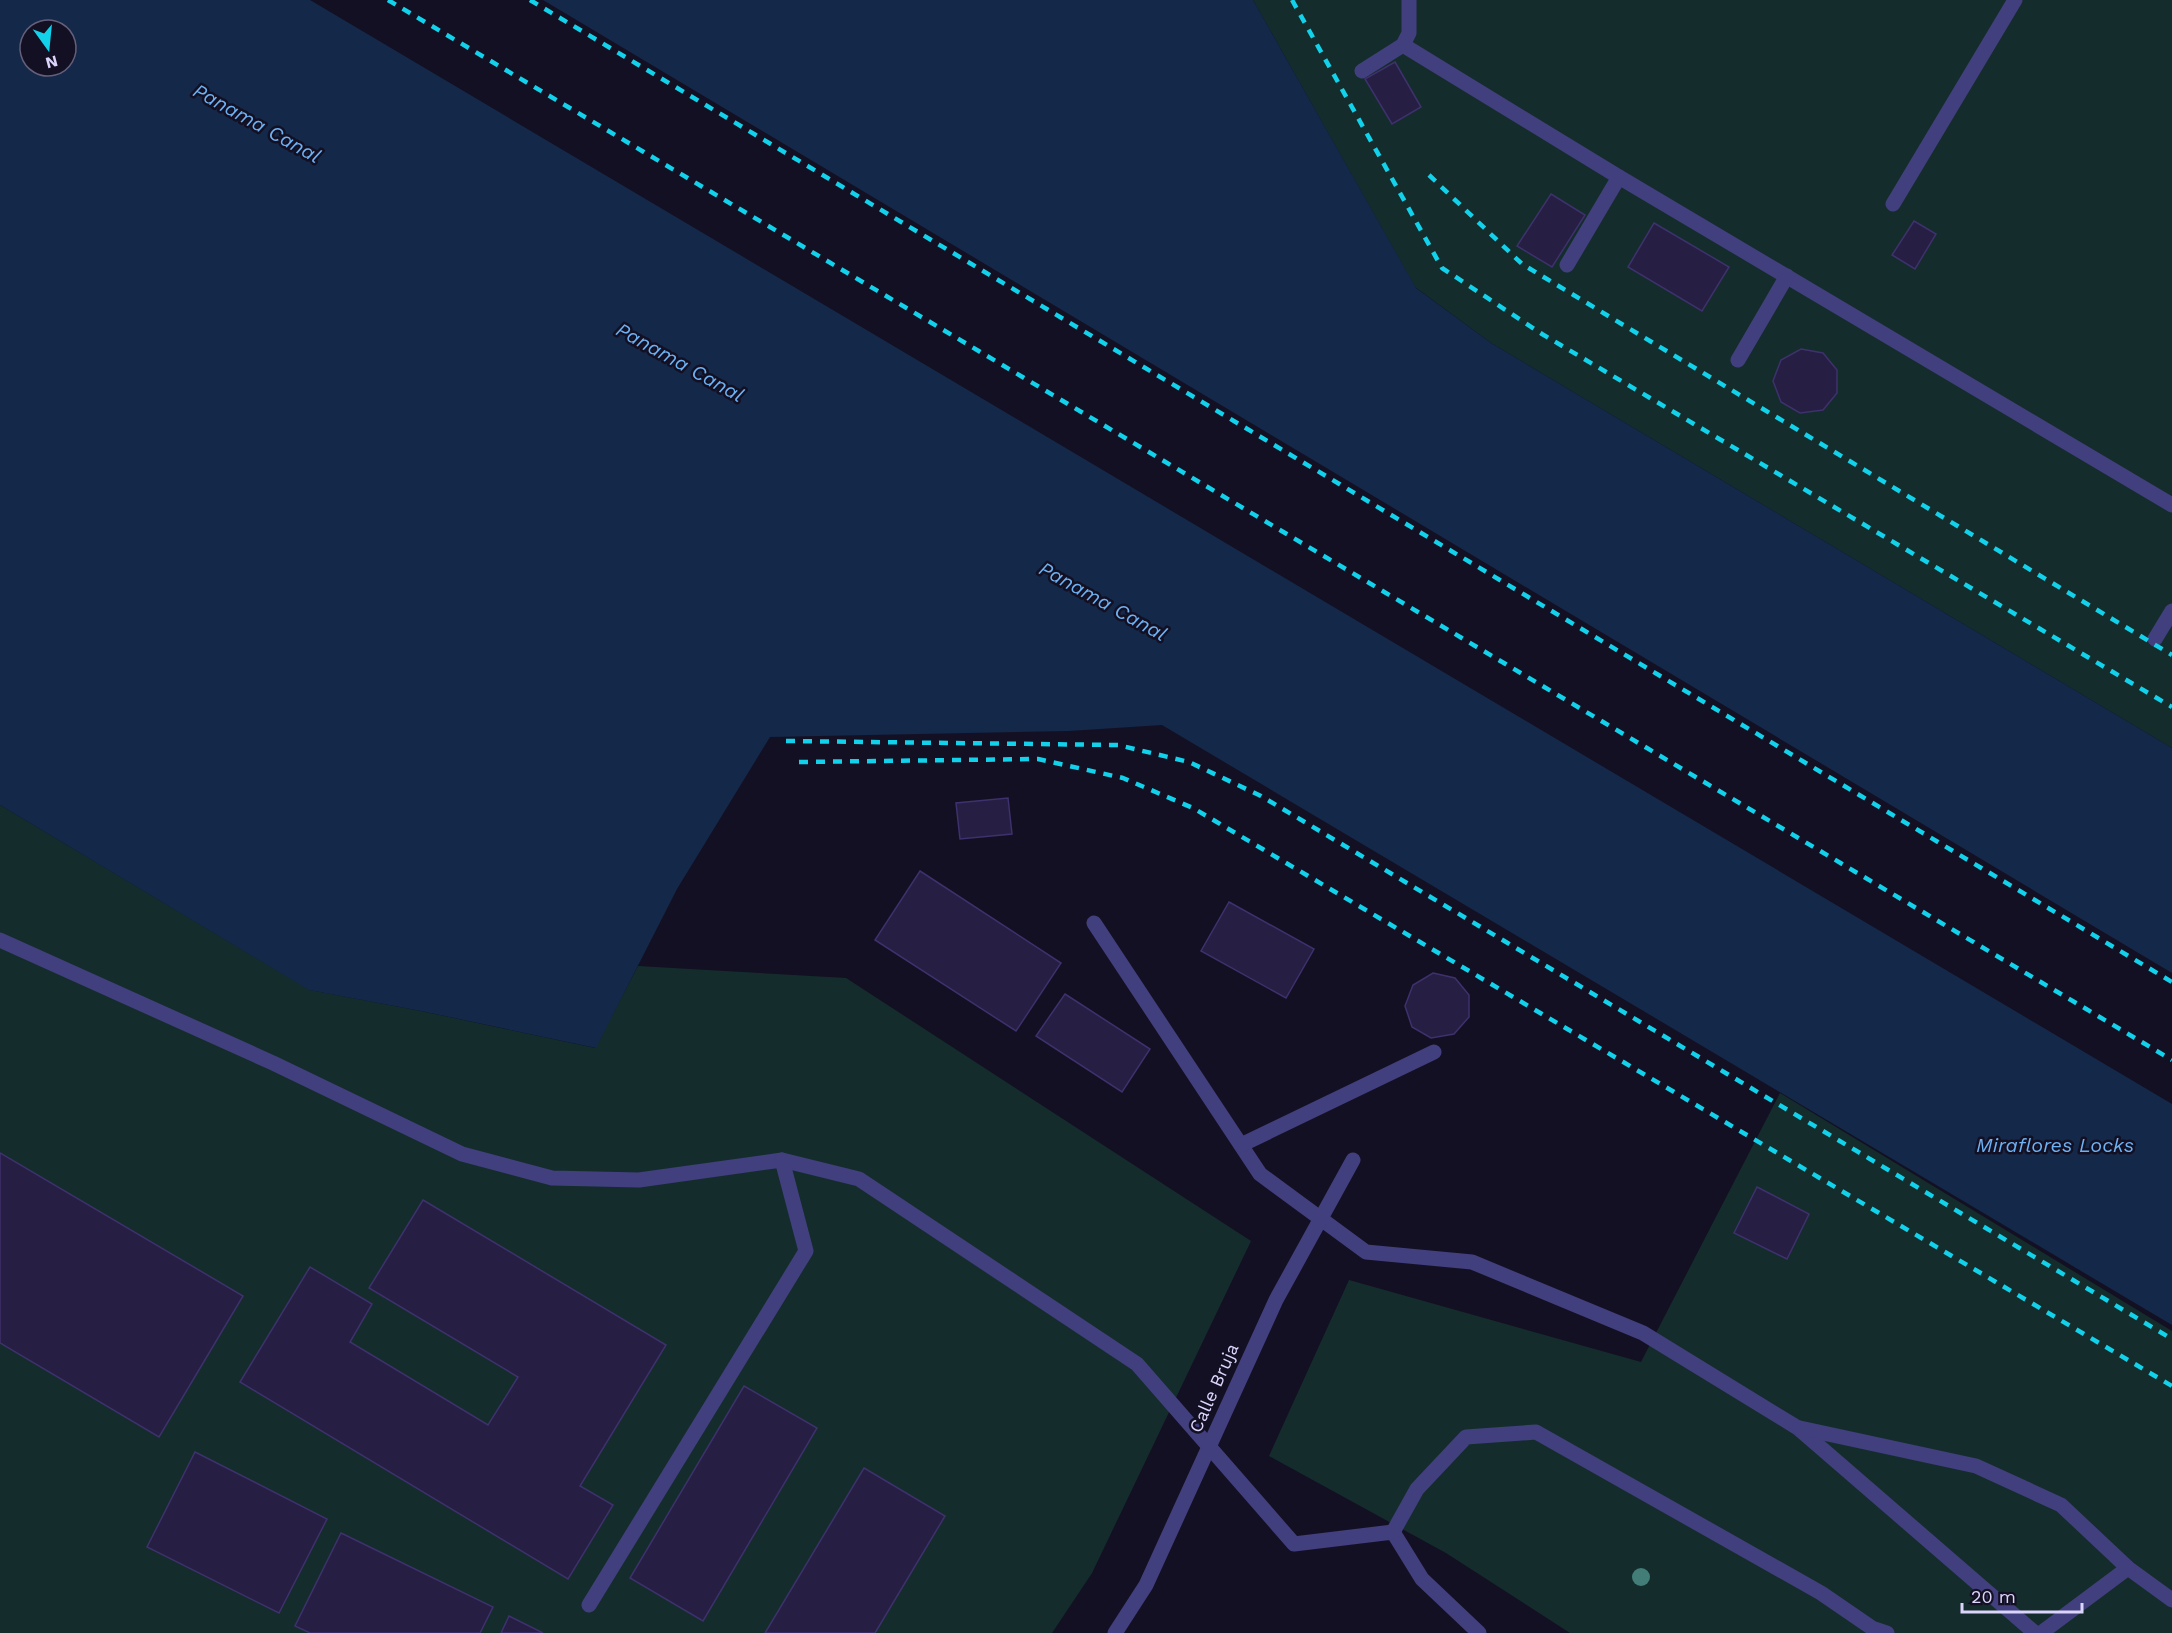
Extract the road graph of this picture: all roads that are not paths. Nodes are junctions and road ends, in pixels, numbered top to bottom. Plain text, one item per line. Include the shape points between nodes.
1 (1409, 0) edge
2 (2015, 0) edge
3 (1403, 45) junction
4 (1362, 71) dead end
5 (1619, 177) junction
6 (1893, 204) dead end
7 (1568, 265) dead end
8 (1787, 276) junction
9 (1738, 360) dead end
10 (2172, 505) edge
11 (2172, 611) edge
12 (2155, 639) dead end
13 (1094, 923) dead end
14 (0, 940) edge
15 (1434, 1052) dead end
16 (1241, 1145) junction
17 (782, 1160) junction
18 (1353, 1160) dead end
19 (1798, 1428) junction
20 (1393, 1532) junction
21 (2128, 1568) junction
22 (2172, 1600) edge
23 (589, 1605) dead end
24 (1115, 1633) edge
25 (1479, 1633) edge
26 (1887, 1633) edge
27 (2035, 1633) edge
28 (2040, 1633) edge

1 - 3 lane via 1409,33
2 - 6 lane
3 - 4 lane
3 - 5 lane
5 - 7 lane
5 - 8 lane
8 - 9 lane
8 - 10 lane
11 - 12 lane
13 - 16 lane
14 - 17 lane via 273,1063 462,1154 552,1178 628,1180
15 - 16 lane
16 - 19 lane via 1260,1174 1366,1252 1472,1262 1643,1333
17 - 20 lane via 859,1179 1137,1364 1294,1544
17 - 23 lane via 806,1251
18 - 24 lane, Calle Bruja, bridge via 1276,1299 1146,1585
19 - 21 lane via 1976,1466 2061,1505
19 - 27 lane
20 - 25 lane via 1422,1579
20 - 26 lane via 1417,1489 1466,1437 1536,1432 1821,1593 1872,1628
21 - 22 lane
21 - 28 lane

